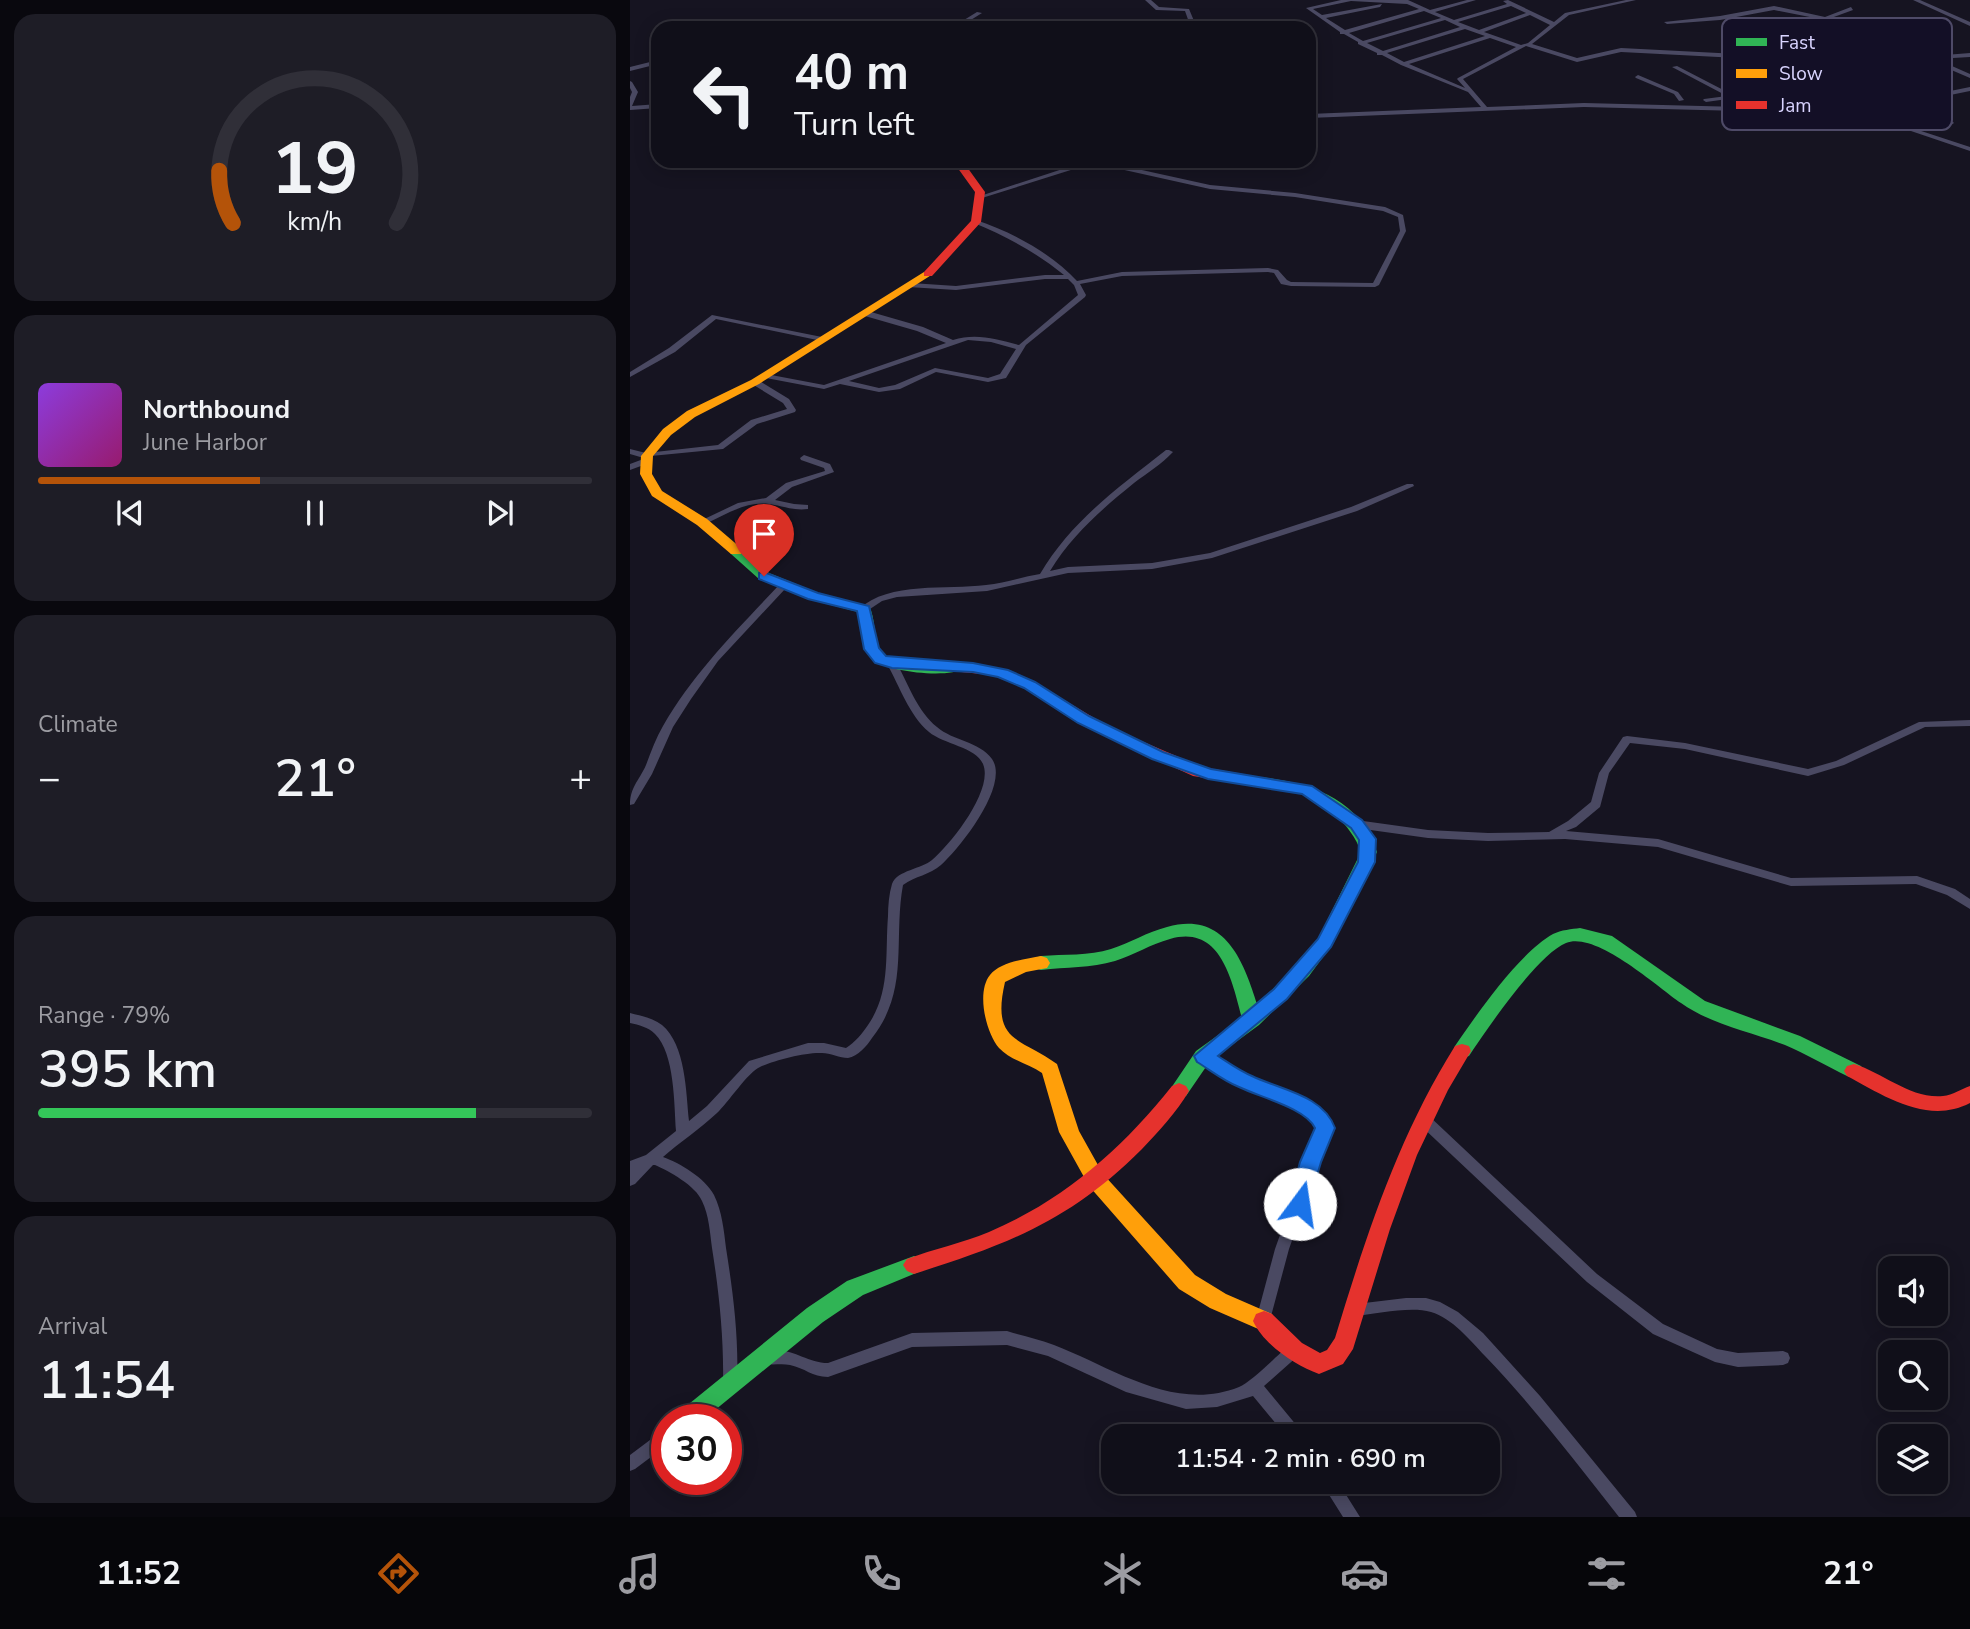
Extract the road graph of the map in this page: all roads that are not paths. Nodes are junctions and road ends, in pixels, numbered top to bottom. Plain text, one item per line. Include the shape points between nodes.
1 (1148, 0) edge
2 (1351, 0) edge
3 (1473, 0) edge
4 (1503, 0) edge
5 (1633, 0) edge
6 (1916, 0) edge
7 (1409, 1) edge
8 (1622, 1) edge
9 (1511, 4) junction
10 (1851, 9) dead end
11 (1426, 10) junction
12 (979, 13) dead end
13 (1531, 13) junction
14 (1321, 17) junction
15 (1825, 18) joint
16 (1445, 19) junction
17 (966, 21) edge
18 (1191, 21) edge
19 (1453, 22) junction
20 (1667, 22) dead end
21 (1970, 24) edge
22 (1555, 25) junction
23 (1465, 27) junction
24 (1478, 32) junction
25 (1342, 33) junction
26 (1490, 36) junction
27 (1360, 43) junction
28 (1531, 43) junction
29 (1519, 46) junction
30 (1379, 54) junction
31 (1970, 55) edge
32 (1722, 56) edge
33 (1952, 56) edge
34 (651, 64) edge
35 (1403, 64) junction
36 (1675, 67) dead end
37 (1952, 68) edge
38 (630, 69) edge
39 (1638, 76) dead end
40 (1970, 76) edge
41 (630, 83) edge
42 (1970, 89) edge
43 (1467, 91) junction
44 (1722, 91) edge
45 (1952, 93) edge
46 (1722, 98) edge
47 (1681, 100) junction
48 (1655, 105) junction
49 (651, 106) edge
50 (630, 107) edge
51 (1485, 108) junction
52 (1722, 108) edge
53 (1316, 116) edge
54 (1913, 130) edge
55 (1970, 149) edge
56 (962, 168) edge
57 (1071, 168) edge
58 (1124, 168) edge
59 (980, 197) junction
60 (976, 222) junction
61 (1073, 280) junction
62 (911, 285) junction
63 (868, 314) junction
64 (822, 339) junction
65 (951, 342) junction
66 (1021, 348) junction
67 (630, 375) edge
68 (760, 379) junction
69 (842, 382) junction
70 (630, 451) edge
71 (1169, 452) dead end
72 (647, 457) junction
73 (804, 458) dead end
74 (630, 467) edge
75 (1410, 486) dead end
76 (768, 501) junction
77 (805, 507) dead end
78 (702, 522) junction
79 (1044, 574) junction
80 (782, 586) junction
81 (864, 609) junction
82 (892, 664) junction
83 (1970, 723) edge
84 (630, 801) edge
85 (1356, 824) junction
86 (1548, 836) junction
87 (1970, 905) edge
88 (630, 1018) edge
89 (1252, 1020) junction
90 (1203, 1056) junction
91 (1970, 1094) edge
92 (1424, 1120) junction
93 (682, 1132) junction
94 (650, 1159) junction
95 (630, 1167) edge
96 (630, 1180) edge
97 (1096, 1180) junction
98 (1356, 1310) junction
99 (1263, 1320) junction
100 (1294, 1350) junction
101 (763, 1358) junction
102 (1783, 1358) dead end
103 (730, 1383) junction
104 (1255, 1387) junction
105 (705, 1404) edge
106 (1286, 1424) edge
107 (651, 1448) edge
108 (630, 1464) edge
109 (1337, 1494) edge
110 (1352, 1517) edge
111 (1629, 1517) edge

1 - 18 street via 1158,9 1187,10
2 - 7 street
2 - 14 street via 1309,8
3 - 11 street
4 - 9 street
5 - 8 street
6 - 21 street
7 - 11 street
7 - 14 street
8 - 22 street via 1567,14
9 - 13 street
9 - 19 street
10 - 15 street
11 - 16 street
11 - 25 street
12 - 17 street
13 - 22 street
13 - 24 street
14 - 25 street
15 - 20 street via 1774,8
16 - 19 street
16 - 27 street
19 - 23 street
22 - 28 street
23 - 24 street
23 - 30 street
24 - 26 street
25 - 27 street
26 - 29 street
26 - 35 street
27 - 30 street
28 - 29 street
28 - 32 street via 1577,60 1621,50
29 - 43 street via 1460,79
30 - 35 street
31 - 33 street
34 - 38 street
35 - 43 street
36 - 44 street
37 - 40 street
39 - 47 street via 1676,93
41 - 50 street via 635,92
42 - 45 street
43 - 51 street
46 - 47 street
47 - 48 street
48 - 51 street
48 - 52 street
49 - 50 street
51 - 53 street
54 - 55 street
56 - 59 street
57 - 59 street
58 - 61 street via 1210,187 1279,192 1385,209 1401,216 1404,231 1375,285 1291,284 1268,270
59 - 60 street
60 - 61 street via 1031,248
60 - 62 street via 939,266
61 - 62 street via 1045,277 956,288
61 - 66 street via 1082,295 1079,299
62 - 63 street
63 - 64 street
63 - 65 street
64 - 67 street via 715,317
64 - 68 street
65 - 66 street via 979,338
65 - 69 street
66 - 69 street via 1008,373 995,379 935,370 879,390
68 - 69 street via 815,387
68 - 72 street via 691,414 667,432
68 - 72 street via 792,410 754,422 720,447
70 - 72 street
71 - 79 street via 1066,540
72 - 74 street
72 - 78 street via 646,474 657,493
73 - 76 street via 827,466 830,472 789,485
75 - 79 street via 1237,550 1152,566
76 - 77 street via 785,508
76 - 78 street
78 - 80 street
79 - 81 street via 987,588 896,594
80 - 81 street
80 - 84 street via 701,678 668,727
81 - 82 street via 875,655
82 - 85 street via 973,667 1003,673 1158,756 1208,774 1306,789
82 - 93 street via 931,728 987,759 993,772 990,787 944,856 930,869 898,883 890,997 863,1040 847,1053 808,1048 753,1063 712,1110
83 - 86 street via 1923,724 1808,773 1627,738 1604,773 1596,804
85 - 86 street via 1428,834
85 - 89 street via 1367,839 1366,862 1325,942 1303,971
86 - 87 street via 1658,843 1791,882 1917,880 1951,892
88 - 93 street via 661,1031 671,1047
89 - 90 street
89 - 97 street via 1226,948 1212,933 1199,928 1161,935 1110,956 1028,965 997,978 992,994 1003,1042 1050,1069 1069,1132
90 - 97 street via 1163,1116
90 - 99 street via 1243,1081 1308,1108 1322,1119 1325,1128 1282,1249
91 - 92 street via 1943,1106 1908,1098 1793,1041 1709,1011 1619,948 1580,934 1560,938 1541,953 1493,1005 1444,1077
92 - 98 street via 1382,1216
92 - 102 street via 1592,1279 1658,1329 1715,1355 1738,1360
93 - 94 street
94 - 95 street
94 - 96 street
94 - 103 street via 663,1161 704,1192 710,1202 732,1361
97 - 99 street via 1187,1282
97 - 101 street via 1062,1205 996,1238 855,1288
98 - 100 street via 1342,1348 1330,1362 1320,1364
98 - 111 street via 1422,1306 1443,1310 1538,1404
99 - 100 street
100 - 104 street
101 - 103 street
101 - 104 street via 791,1359 828,1370 912,1340 1007,1338 1051,1350 1113,1380 1186,1402 1232,1397
103 - 105 street
104 - 106 street
107 - 108 street
109 - 110 street

